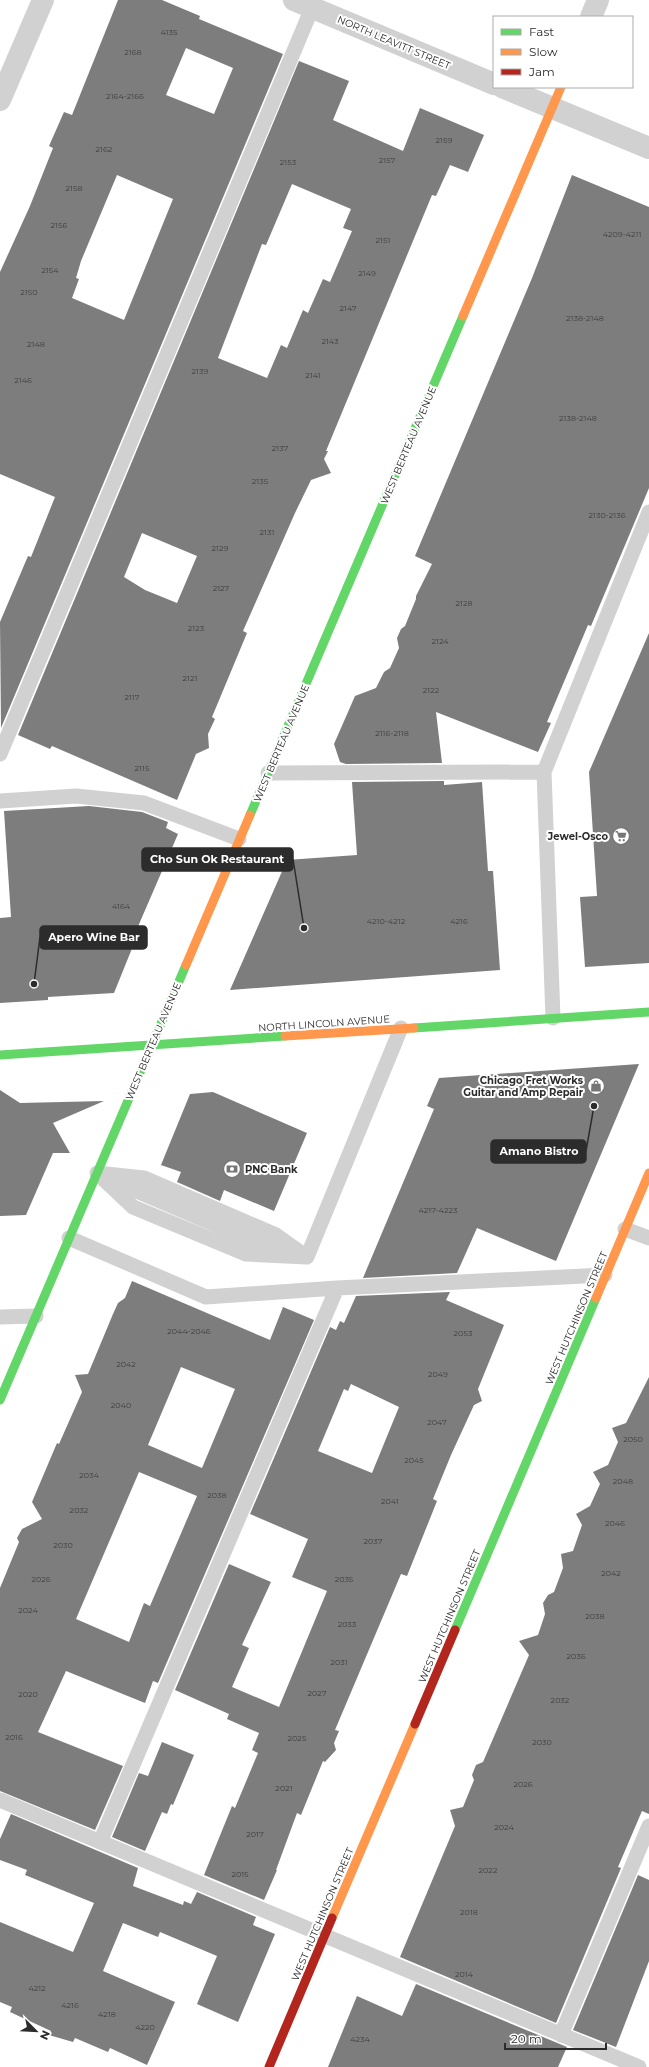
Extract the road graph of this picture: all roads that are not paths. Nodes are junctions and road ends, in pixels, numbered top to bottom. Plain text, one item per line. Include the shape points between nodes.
1 (43, 0) edge
2 (598, 0) edge
3 (303, 4) edge
4 (591, 16) edge
5 (493, 84) edge
6 (504, 88) edge
7 (561, 88) edge
8 (0, 100) edge
9 (552, 108) junction
10 (649, 148) edge
11 (649, 512) edge
12 (0, 754) edge
13 (544, 772) junction
14 (268, 773) junction
15 (0, 801) edge
16 (239, 839) junction
17 (649, 1012) edge
18 (553, 1018) junction
19 (401, 1028) junction
20 (152, 1045) junction
21 (0, 1055) edge
22 (97, 1173) junction
23 (649, 1173) edge
24 (625, 1229) junction
25 (69, 1238) junction
26 (649, 1238) edge
27 (307, 1257) junction
28 (605, 1275) junction
29 (337, 1288) junction
30 (36, 1316) junction
31 (0, 1317) edge
32 (0, 1400) edge
33 (0, 1800) edge
34 (649, 1826) edge
35 (100, 1842) junction
36 (325, 1936) junction
37 (561, 2035) junction
38 (269, 2067) edge
39 (638, 2067) edge

1 - 8 street
2 - 4 street
3 - 5 street, NORTH LEAVITT STREET
3 - 12 lane
6 - 9 street
7 - 9 street, WEST BERTEAU AVENUE
9 - 10 street
9 - 14 street, WEST BERTEAU AVENUE
11 - 13 lane
13 - 14 lane
13 - 18 lane
14 - 16 street, WEST BERTEAU AVENUE
15 - 16 lane via 76,796 144,803
16 - 20 street, WEST BERTEAU AVENUE
17 - 18 street, NORTH LINCOLN AVENUE
18 - 19 street, NORTH LINCOLN AVENUE
19 - 20 street, NORTH LINCOLN AVENUE
19 - 27 lane
20 - 21 street, NORTH LINCOLN AVENUE
20 - 22 street, WEST BERTEAU AVENUE
22 - 25 street, WEST BERTEAU AVENUE
22 - 27 lane via 144,1178 276,1235
22 - 27 lane via 133,1207 246,1254
23 - 24 street, WEST HUTCHINSON STREET
24 - 26 lane
24 - 28 street, WEST HUTCHINSON STREET
25 - 29 lane via 206,1297
25 - 30 street, WEST BERTEAU AVENUE
28 - 29 lane
28 - 36 street, WEST HUTCHINSON STREET
29 - 35 lane
30 - 31 lane
30 - 32 street, WEST BERTEAU AVENUE
33 - 35 lane
34 - 37 lane
35 - 36 lane
36 - 37 lane
36 - 38 street, WEST HUTCHINSON STREET
37 - 39 lane

